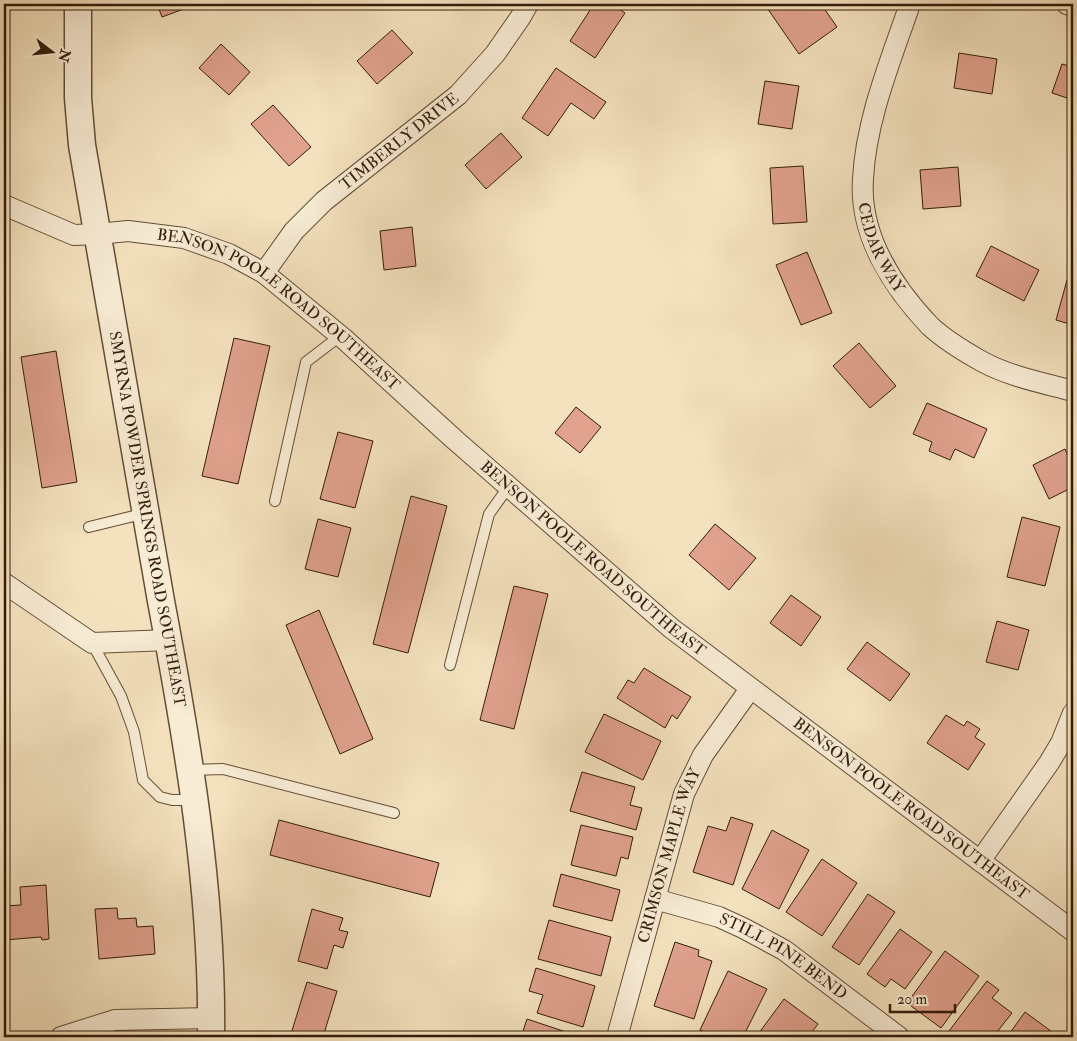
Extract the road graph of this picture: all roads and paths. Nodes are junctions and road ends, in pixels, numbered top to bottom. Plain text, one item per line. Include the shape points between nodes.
1 (78, 4) edge
2 (528, 4) edge
3 (910, 4) edge
4 (1067, 4) edge
5 (1073, 6) edge
6 (4, 205) edge
7 (98, 234) junction
8 (264, 273) junction
9 (340, 336) junction
10 (1073, 391) edge
11 (509, 486) junction
12 (275, 501) dead end
13 (146, 513) junction
14 (89, 527) dead end
15 (4, 583) edge
16 (169, 640) junction
17 (92, 643) junction
18 (450, 665) dead end
19 (750, 689) junction
20 (1073, 713) edge
21 (190, 770) junction
22 (194, 800) junction
23 (394, 813) dead end
24 (980, 861) junction
25 (655, 899) junction
26 (1073, 932) edge
27 (211, 1028) edge
28 (61, 1037) edge
29 (617, 1037) edge
30 (899, 1037) edge

1 - 7 street, SMYRNA POWDER SPRINGS ROAD SOUTHEAST via 82,145
2 - 8 street, TIMBERLY DRIVE via 494,54 458,96 324,201 294,231
3 - 10 street, CEDAR WAY via 866,148 862,180 864,212 874,245 911,302 932,327 956,345 985,363
4 - 5 street
6 - 7 street, BENSON POOLE ROAD SOUTHEAST via 74,235
7 - 8 street, BENSON POOLE ROAD SOUTHEAST via 128,231 184,238 229,254
7 - 13 street, SMYRNA POWDER SPRINGS ROAD SOUTHEAST
8 - 9 street, BENSON POOLE ROAD SOUTHEAST
9 - 11 street, BENSON POOLE ROAD SOUTHEAST
9 - 12 lane via 306,362
11 - 18 lane via 489,514
11 - 19 street, BENSON POOLE ROAD SOUTHEAST via 671,628
13 - 14 lane
13 - 16 street, SMYRNA POWDER SPRINGS ROAD SOUTHEAST
15 - 17 street
16 - 17 street
16 - 21 street, SMYRNA POWDER SPRINGS ROAD SOUTHEAST
17 - 22 lane via 121,696 134,732 143,780 160,797
19 - 24 street, BENSON POOLE ROAD SOUTHEAST
19 - 25 street, CRIMSON MAPLE WAY via 692,776
20 - 24 street via 1050,763
21 - 22 street, SMYRNA POWDER SPRINGS ROAD SOUTHEAST
21 - 23 lane via 222,769
22 - 27 street, SMYRNA POWDER SPRINGS ROAD SOUTHEAST via 207,909
24 - 26 street, BENSON POOLE ROAD SOUTHEAST
25 - 29 street, CRIMSON MAPLE WAY
25 - 30 street, STILL PINE BEND via 719,917 763,938 784,950
27 - 28 street via 115,1020

